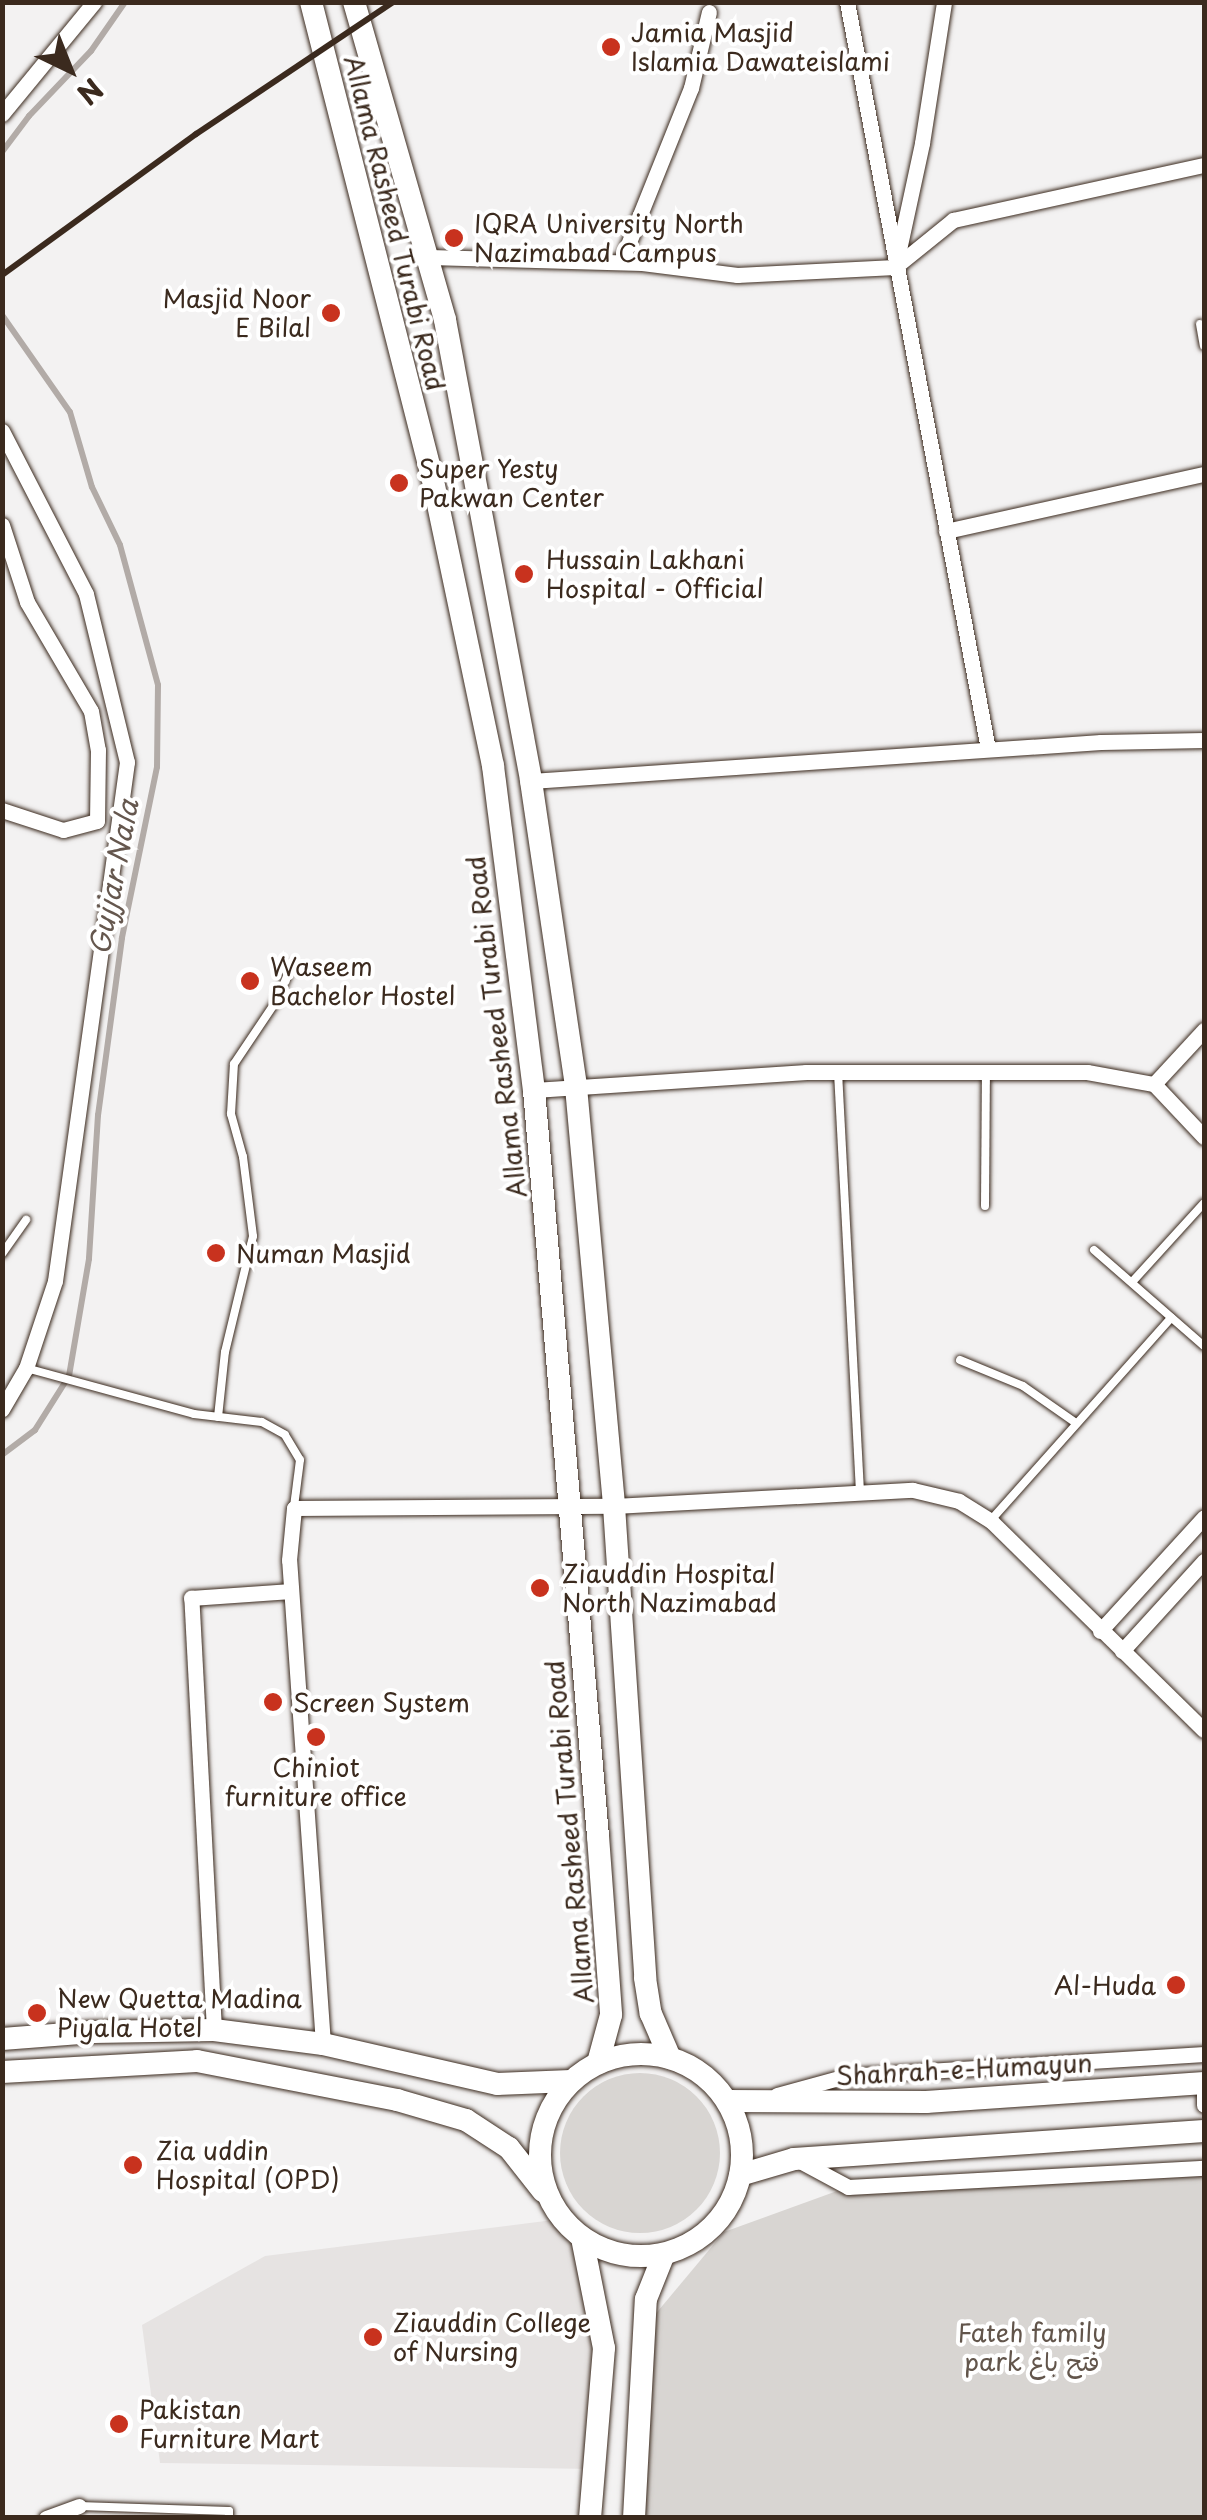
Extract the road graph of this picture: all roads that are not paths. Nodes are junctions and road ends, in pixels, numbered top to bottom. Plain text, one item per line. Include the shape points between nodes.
1 (94, 2) edge
2 (310, 2) edge
3 (354, 2) edge
4 (847, 2) edge
5 (944, 2) edge
6 (709, 12) dead end
7 (2, 114) edge
8 (1204, 165) edge
9 (429, 258) junction
10 (621, 262) junction
11 (895, 267) junction
12 (1200, 324) dead end
13 (1204, 346) edge
14 (2, 431) edge
15 (1204, 474) edge
16 (2, 525) edge
17 (946, 531) junction
18 (516, 699) junction
19 (480, 706) junction
20 (1204, 740) edge
21 (988, 749) junction
22 (531, 780) junction
23 (2, 810) edge
24 (544, 870) junction
25 (506, 876) junction
26 (292, 965) dead end
27 (1204, 1030) edge
28 (986, 1070) junction
29 (838, 1072) junction
30 (1154, 1084) junction
31 (576, 1087) junction
32 (534, 1090) junction
33 (1204, 1137) edge
34 (1204, 1203) edge
35 (985, 1206) dead end
36 (26, 1220) dead end
37 (1094, 1250) dead end
38 (2, 1254) edge
39 (1133, 1282) junction
40 (1171, 1318) junction
41 (1204, 1346) edge
42 (960, 1360) dead end
43 (26, 1368) junction
44 (2, 1409) edge
45 (218, 1417) junction
46 (1076, 1423) junction
47 (860, 1490) junction
48 (614, 1506) junction
49 (570, 1507) junction
50 (294, 1508) junction
51 (1204, 1517) edge
52 (991, 1521) junction
53 (1204, 1561) edge
54 (291, 1591) junction
55 (1100, 1631) junction
56 (1122, 1651) junction
57 (1204, 1730) edge
58 (214, 2030) junction
59 (2, 2039) edge
60 (323, 2044) junction
61 (1204, 2054) edge
62 (670, 2058) junction
63 (598, 2063) junction
64 (2, 2072) edge
65 (571, 2081) junction
66 (1204, 2083) edge
67 (759, 2099) junction
68 (727, 2101) junction
69 (1204, 2105) edge
70 (1204, 2132) edge
71 (794, 2158) junction
72 (1204, 2168) edge
73 (740, 2175) junction
74 (546, 2194) junction
75 (582, 2238) junction
76 (664, 2254) junction
77 (78, 2506) joint
78 (46, 2518) edge
79 (229, 2518) edge
80 (590, 2518) edge
81 (634, 2518) edge

1 - 7 street
2 - 19 main road, Allama Rasheed Turabi Road via 432,476
3 - 9 main road, Allama Rasheed Turabi Road
4 - 11 street
5 - 11 street
6 - 10 street via 690,88
8 - 11 street via 953,220
9 - 10 street
9 - 18 main road, Allama Rasheed Turabi Road
10 - 11 street via 737,275
11 - 17 street
12 - 13 lane
14 - 43 street via 86,594 127,762 55,1281
15 - 17 street
16 - 23 street via 28,602 91,711 98,821 63,830
17 - 21 street
18 - 19 main road
18 - 22 main road, Allama Rasheed Turabi Road
19 - 25 main road, Allama Rasheed Turabi Road
20 - 21 street
21 - 22 street
22 - 24 main road, Allama Rasheed Turabi Road
24 - 25 main road
24 - 31 main road, Allama Rasheed Turabi Road
25 - 32 main road, Allama Rasheed Turabi Road
26 - 45 lane via 234,1064 231,1114 253,1236 225,1352
27 - 30 street
28 - 29 street
28 - 30 street via 1087,1072
28 - 35 lane
29 - 31 street
29 - 47 lane
30 - 33 street
31 - 32 street
31 - 48 main road, Allama Rasheed Turabi Road
32 - 49 main road, Allama Rasheed Turabi Road
34 - 39 lane
36 - 38 lane
37 - 39 lane
39 - 40 lane
40 - 41 lane
40 - 46 lane
42 - 46 lane via 1023,1386
43 - 44 street
43 - 45 lane
45 - 50 lane via 262,1422 285,1435 300,1460
46 - 52 lane
47 - 48 street
47 - 52 street via 913,1490 959,1502
48 - 49 street
48 - 62 main road, Allama Rasheed Turabi Road via 644,1978 650,2014
49 - 50 street
49 - 63 main road, Allama Rasheed Turabi Road via 611,2016
50 - 54 street
51 - 55 street
52 - 55 street
53 - 56 street
54 - 58 street via 191,1598
54 - 60 street
55 - 56 street
56 - 57 street
58 - 59 main road
58 - 60 main road
60 - 65 main road via 497,2084
61 - 67 street via 846,2076
62 - 63 main road via 629,2054
62 - 68 main road via 709,2079
63 - 65 main road
64 - 74 main road via 197,2060 398,2100 466,2120 509,2148
65 - 74 main road via 551,2107 541,2138
66 - 67 main road, Shahrah-e-Humayun via 926,2102
66 - 69 street
67 - 68 main road, Shahrah-e-Humayun
68 - 73 main road via 742,2150
70 - 71 main road
71 - 72 street via 848,2187
71 - 73 main road
73 - 76 main road via 714,2225
74 - 75 main road
75 - 76 main road via 608,2251
75 - 80 main road via 604,2348
76 - 81 main road via 646,2299
77 - 78 street
77 - 79 lane via 230,2511

